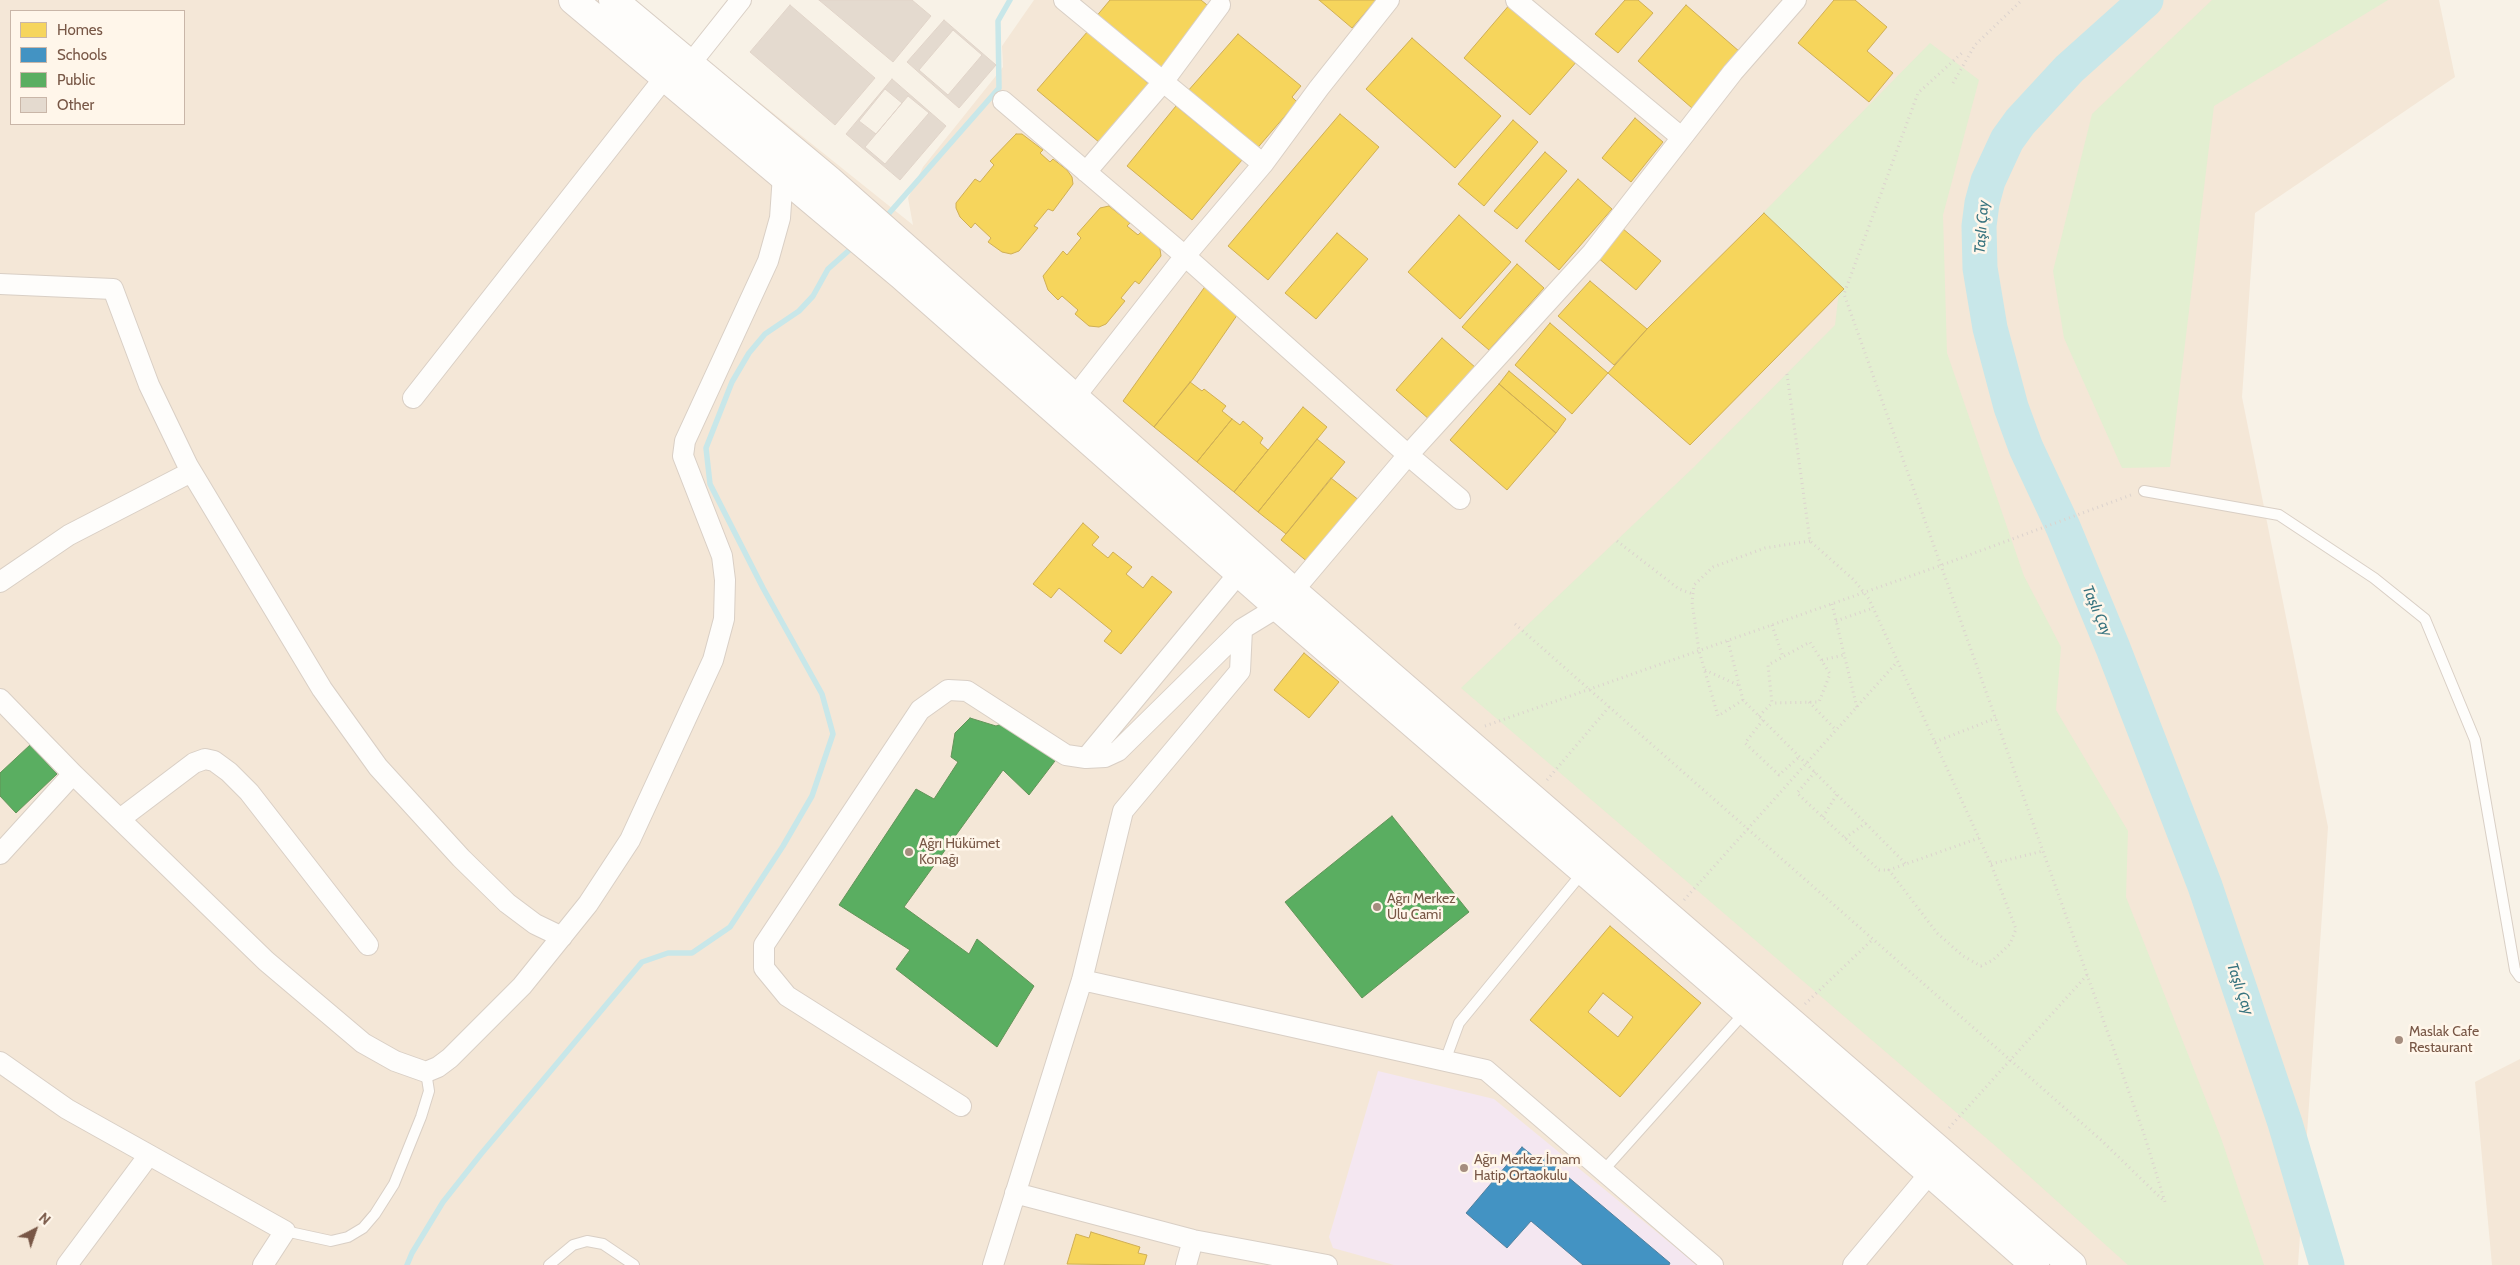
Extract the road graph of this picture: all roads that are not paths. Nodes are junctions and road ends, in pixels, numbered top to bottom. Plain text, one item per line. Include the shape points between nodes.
1 (572, 0) edge
2 (613, 0) edge
3 (741, 0) edge
4 (1064, 0) edge
5 (1389, 0) edge
6 (1516, 0) edge
7 (1792, 1) edge
8 (1220, 5) dead end
9 (691, 63) junction
10 (666, 77) junction
11 (1163, 82) junction
12 (1003, 101) dead end
13 (1681, 137) junction
14 (1263, 164) junction
15 (1086, 172) junction
16 (783, 175) junction
17 (820, 189) junction
18 (1185, 256) junction
19 (907, 264) junction
20 (0, 284) edge
21 (413, 398) dead end
22 (1074, 398) junction
23 (1408, 455) junction
24 (192, 472) junction
25 (2144, 491) dead end
26 (1460, 499) dead end
27 (1239, 573) junction
28 (0, 582) edge
29 (1286, 599) junction
30 (1242, 629) junction
31 (0, 699) edge
32 (1086, 758) junction
33 (73, 774) junction
34 (120, 819) junction
35 (0, 854) edge
36 (1584, 871) junction
37 (562, 937) junction
38 (368, 945) dead end
39 (2520, 977) edge
40 (1082, 980) junction
41 (1746, 1011) junction
42 (1445, 1061) junction
43 (426, 1072) junction
44 (4, 1073) edge
45 (961, 1106) dead end
46 (149, 1155) junction
47 (1603, 1171) junction
48 (1930, 1173) junction
49 (1015, 1193) junction
50 (285, 1231) junction
51 (1193, 1240) junction
52 (67, 1265) edge
53 (263, 1265) edge
54 (549, 1265) edge
55 (634, 1265) edge
56 (993, 1265) edge
57 (1186, 1265) edge
58 (1327, 1265) edge
59 (1713, 1265) edge
60 (1853, 1265) edge
61 (2035, 1265) edge
62 (2072, 1265) edge

1 - 10 main road
2 - 9 main road
3 - 9 street
4 - 11 street
5 - 14 street
6 - 13 street
7 - 13 street
8 - 11 street
9 - 17 main road
10 - 16 main road
10 - 21 street
11 - 14 street
11 - 15 street
12 - 15 street
13 - 23 street via 1592,253
14 - 18 street
15 - 18 street
16 - 17 main road
16 - 37 street via 780,218 768,261 685,441 683,456 722,556 724,619 713,660 630,840
17 - 19 main road
18 - 22 street
18 - 23 street
19 - 22 main road
19 - 27 main road
20 - 24 street via 113,289 149,385
22 - 29 main road
23 - 26 street
23 - 29 street
24 - 28 street via 69,535
24 - 37 street via 322,689 378,767 507,903 535,924
25 - 39 lane via 2279,515 2374,578 2425,620 2475,740 2515,970
27 - 29 main road
27 - 32 street
29 - 30 street
29 - 36 main road
29 - 62 main road via 1458,734
30 - 32 street via 1118,751 1105,757
30 - 40 street via 1240,671 1123,811
31 - 33 street
32 - 45 street via 1066,755 967,692 948,690 920,710 764,945 764,968 787,996
33 - 34 street
33 - 35 street
34 - 38 street via 194,763 206,759 214,761 249,792
34 - 43 street via 266,961 363,1043 395,1061
36 - 41 main road
36 - 42 lane via 1459,1023
37 - 43 street via 522,986 450,1058
40 - 42 street
40 - 49 street
41 - 47 lane
41 - 48 main road
42 - 47 street via 1486,1070
43 - 50 lane via 429,1091 394,1184 363,1228 348,1237 331,1241
44 - 46 street
46 - 50 street
46 - 52 street
47 - 59 street
48 - 60 street
48 - 61 main road
49 - 51 street
49 - 56 street
50 - 53 street
51 - 57 street
51 - 58 street
54 - 55 lane via 572,1245 587,1241 603,1244

